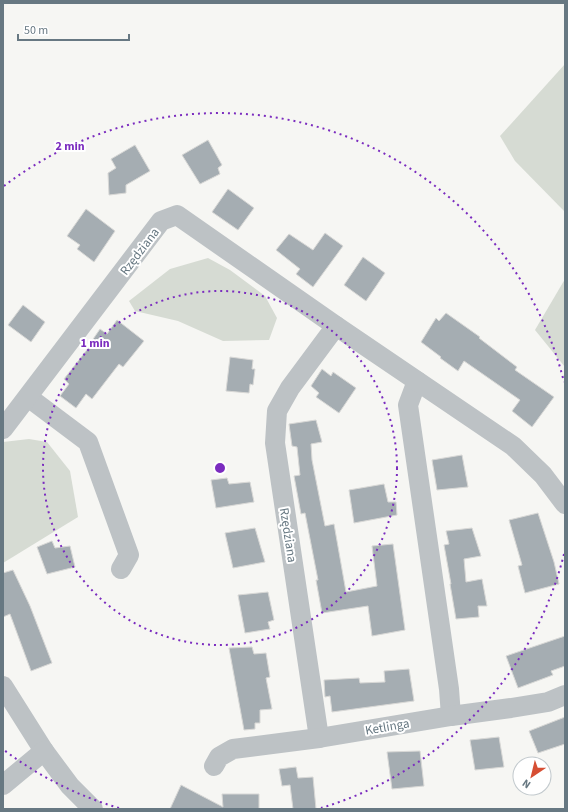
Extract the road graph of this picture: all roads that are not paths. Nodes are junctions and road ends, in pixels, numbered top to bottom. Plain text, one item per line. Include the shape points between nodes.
1 (336, 326) junction
2 (417, 381) junction
3 (28, 397) junction
4 (3, 429) edge
5 (565, 504) edge
6 (121, 569) dead end
7 (3, 686) edge
8 (565, 695) edge
9 (451, 716) junction
10 (319, 738) junction
11 (44, 751) junction
12 (214, 766) dead end
13 (3, 785) edge
14 (93, 809) edge

1 - 2 street, Rzędziana
1 - 3 street, Rzędziana via 177,215 161,221
1 - 10 street, Rzędziana via 290,388 277,411 275,442
2 - 5 street, Rzędziana via 513,446 542,475
2 - 9 street via 408,405
3 - 4 street, Rzędziana
3 - 6 street via 88,442 129,555
7 - 11 street
8 - 9 street, Ketlinga via 548,702
9 - 10 street, Ketlinga
10 - 12 street, Ketlinga via 233,749 219,757
11 - 13 street
11 - 14 street via 70,786

